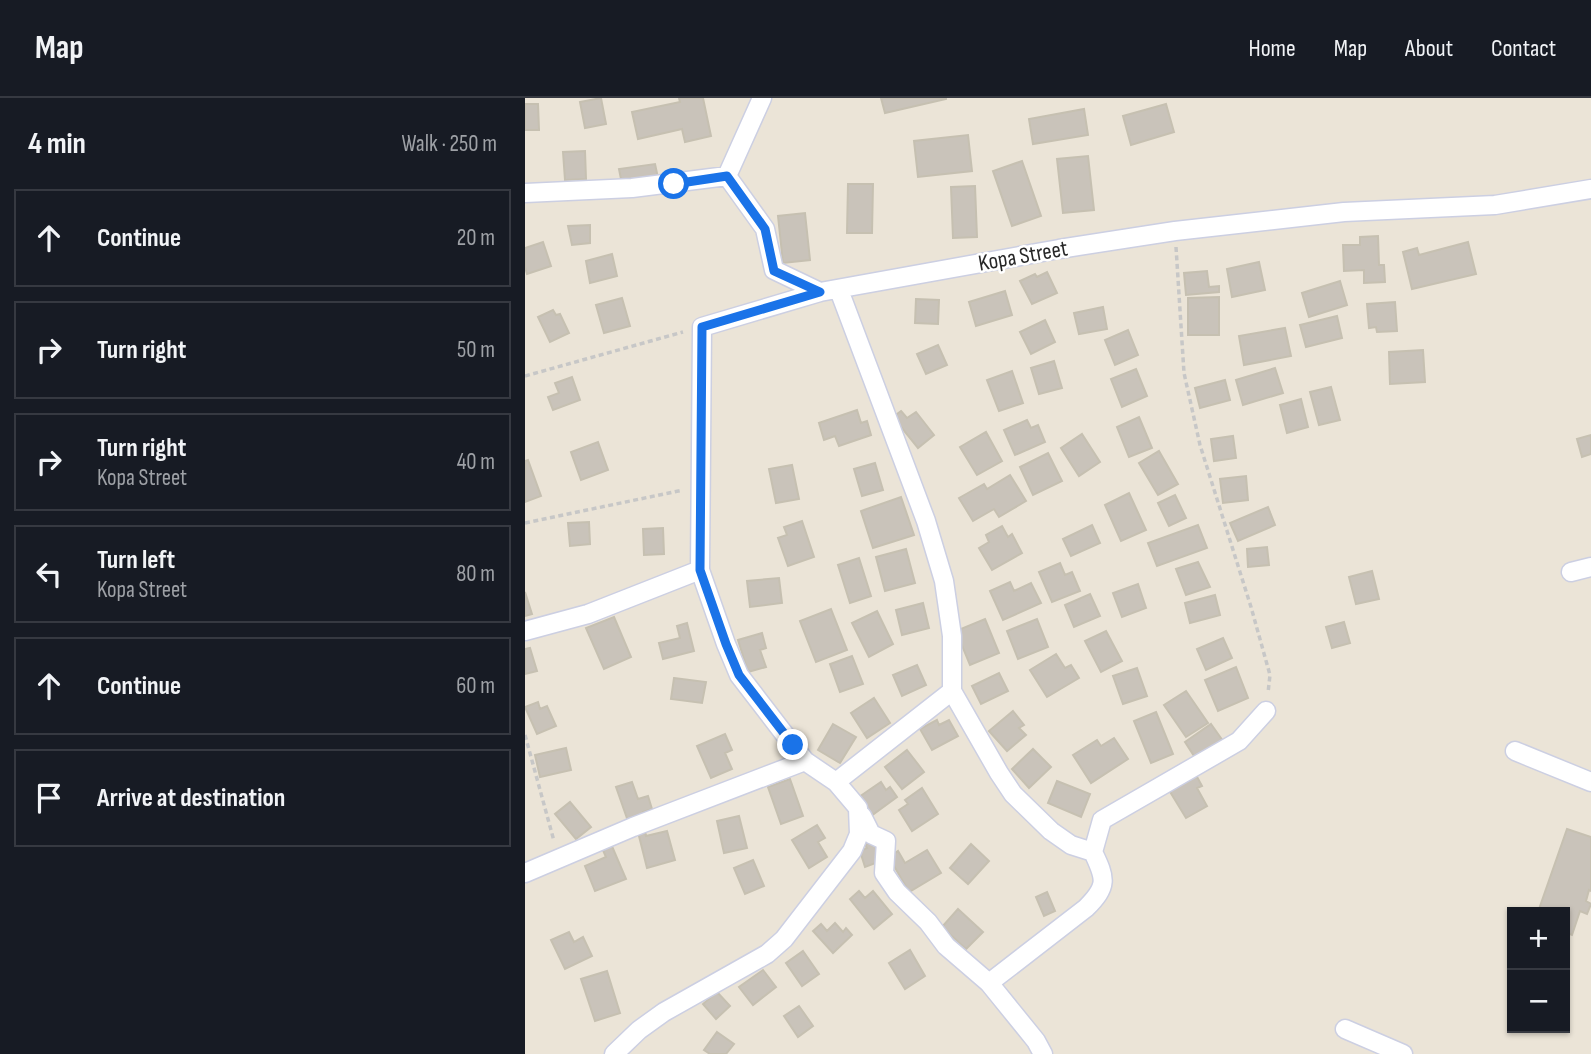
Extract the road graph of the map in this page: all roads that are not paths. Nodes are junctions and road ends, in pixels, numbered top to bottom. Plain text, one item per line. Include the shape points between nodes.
1 (762, 98) edge
2 (727, 176) junction
3 (1591, 189) edge
4 (525, 193) edge
5 (839, 289) junction
6 (820, 292) junction
7 (1591, 567) edge
8 (700, 570) junction
9 (1571, 572) dead end
10 (525, 631) edge
11 (952, 691) junction
12 (1266, 711) road end
13 (1515, 751) dead end
14 (805, 761) junction
15 (836, 782) junction
16 (1591, 782) edge
17 (858, 808) junction
18 (1093, 852) junction
19 (525, 873) edge
20 (989, 983) junction
21 (1345, 1029) dead end
22 (614, 1054) edge
23 (1043, 1054) edge
24 (1403, 1054) edge

1 - 2 street
2 - 4 street via 632,188
2 - 6 street via 765,229 774,271
3 - 5 street, Kopa Street via 1495,205 1343,212 1175,231
5 - 6 street, Kopa Street
5 - 11 street via 944,581 952,636
6 - 8 street, Kopa Street via 702,327
7 - 9 street
8 - 10 street via 588,614
8 - 14 street via 739,675
11 - 15 street
11 - 18 street via 1013,794 1051,831 1071,845
12 - 18 street via 1240,741 1103,820
13 - 16 street
14 - 15 street
14 - 19 street
15 - 17 street
17 - 20 street via 871,834 886,841 884,873 897,892 946,946
17 - 22 street via 859,834 852,851 784,939 767,954 664,1012
18 - 20 street via 1104,881 1101,894
20 - 23 street
21 - 24 street

